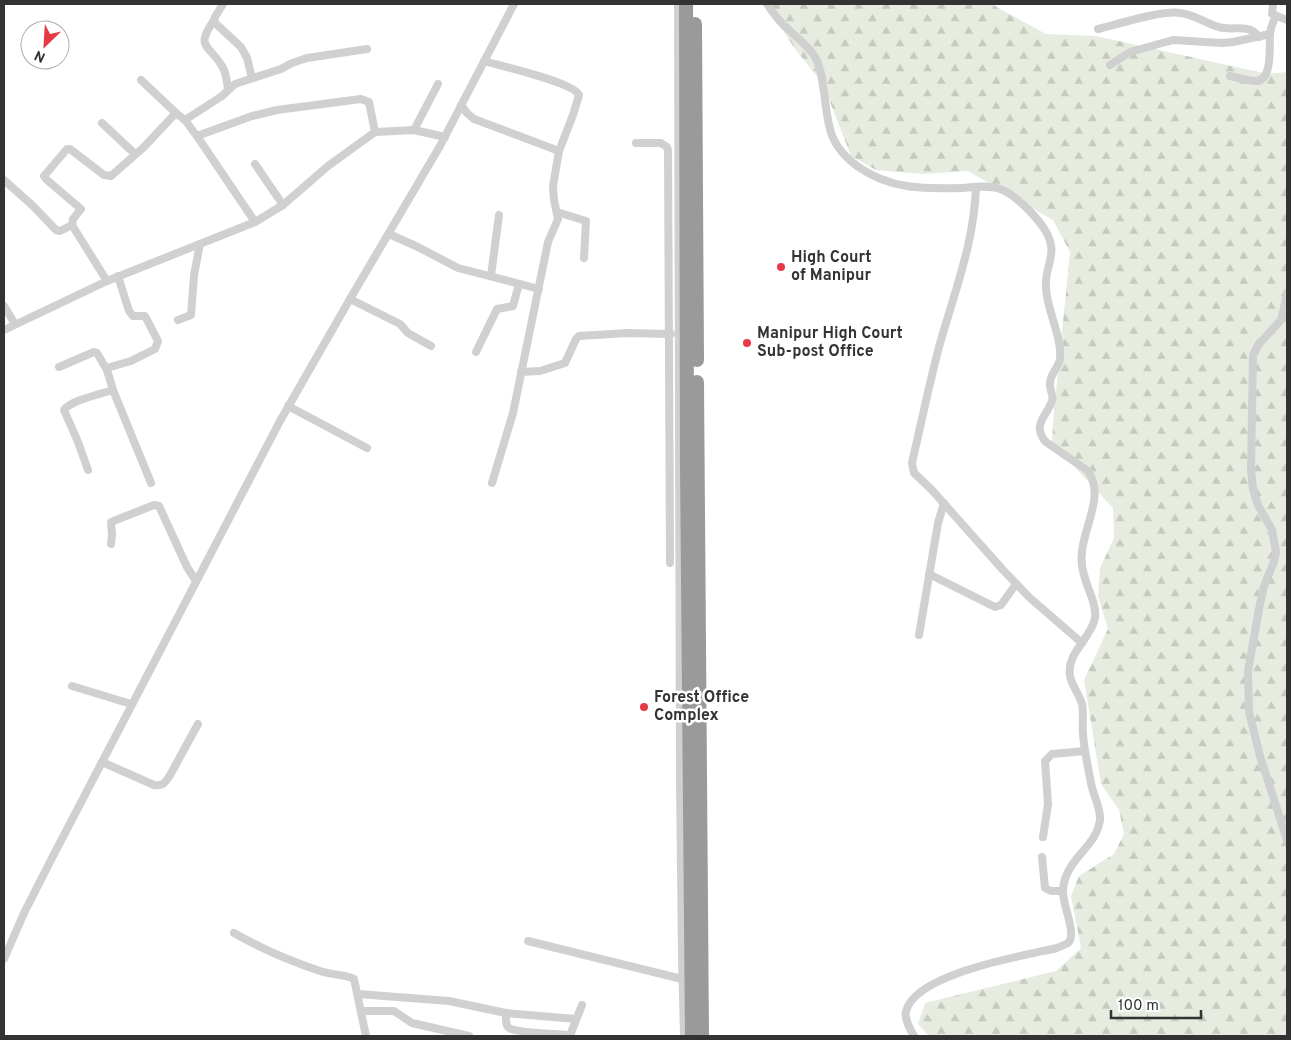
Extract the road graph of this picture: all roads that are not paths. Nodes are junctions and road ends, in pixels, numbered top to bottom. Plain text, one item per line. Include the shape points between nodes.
1 (222, 4) edge
2 (514, 4) edge
3 (678, 4) edge
4 (686, 4) edge
5 (695, 4) edge
6 (767, 4) edge
7 (1273, 4) edge
8 (1276, 16) junction
9 (214, 20) junction
10 (1287, 20) edge
11 (1098, 29) dead end
12 (1270, 34) junction
13 (1259, 37) junction
14 (367, 49) dead end
15 (484, 61) junction
16 (1110, 65) dead end
17 (1230, 76) dead end
18 (252, 78) junction
19 (142, 80) dead end
20 (438, 84) dead end
21 (228, 89) junction
22 (461, 105) junction
23 (177, 114) junction
24 (185, 120) junction
25 (102, 124) dead end
26 (414, 130) junction
27 (375, 132) junction
28 (197, 136) junction
29 (445, 137) junction
30 (636, 143) dead end
31 (559, 151) junction
32 (135, 154) junction
33 (255, 164) dead end
34 (4, 180) edge
35 (976, 187) junction
36 (282, 205) junction
37 (557, 212) junction
38 (499, 215) dead end
39 (255, 222) junction
40 (72, 224) junction
41 (388, 234) junction
42 (200, 244) junction
43 (584, 258) dead end
44 (118, 276) junction
45 (490, 276) junction
46 (107, 281) junction
47 (519, 284) junction
48 (539, 289) junction
49 (1287, 295) edge
50 (350, 298) junction
51 (4, 306) edge
52 (178, 320) dead end
53 (15, 324) junction
54 (4, 330) edge
55 (668, 334) junction
56 (678, 334) junction
57 (432, 346) dead end
58 (476, 352) dead end
59 (59, 367) dead end
60 (107, 370) junction
61 (521, 372) junction
62 (114, 390) junction
63 (288, 406) junction
64 (367, 448) dead end
65 (88, 470) dead end
66 (151, 483) dead end
67 (492, 483) dead end
68 (944, 503) junction
69 (111, 544) dead end
70 (670, 563) dead end
71 (929, 574) junction
72 (196, 581) junction
73 (1016, 584) junction
74 (919, 635) dead end
75 (1082, 643) junction
76 (72, 686) dead end
77 (131, 704) junction
78 (198, 724) dead end
79 (1085, 750) junction
80 (102, 762) junction
81 (1043, 837) dead end
82 (1287, 840) edge
83 (1042, 857) dead end
84 (1063, 891) junction
85 (234, 933) dead end
86 (528, 941) dead end
87 (4, 959) edge
88 (682, 979) junction
89 (358, 994) junction
90 (582, 1004) dead end
91 (361, 1011) junction
92 (506, 1013) junction
93 (576, 1020) junction
94 (366, 1036) edge
95 (469, 1036) edge
96 (684, 1036) edge
97 (692, 1036) edge
98 (702, 1036) edge
99 (914, 1036) edge

1 - 9 street
2 - 15 street
3 - 56 street
4 - 97 highway
5 - 98 highway
6 - 35 street via 815,57 821,71 832,138 848,159 888,182 908,188
7 - 8 street via 1272,11
8 - 10 street
8 - 12 street
9 - 18 street via 241,47
9 - 21 street via 205,33 204,42 223,68
11 - 13 street via 1182,13 1225,29 1248,28
12 - 13 street
12 - 17 street via 1269,62 1264,76 1257,81
13 - 16 street via 1222,43 1173,40 1126,54
14 - 18 street via 307,58
15 - 22 street
15 - 31 street via 536,75 578,92
18 - 21 street
19 - 23 street
20 - 26 street
21 - 24 street
22 - 29 street
22 - 31 street via 474,119
23 - 24 street
23 - 32 street
24 - 28 street
25 - 32 street
26 - 27 street
26 - 29 street
27 - 28 street via 369,102 362,99 260,114
27 - 36 street
28 - 39 street
29 - 41 street
30 - 55 street via 661,143 667,146 668,151
31 - 37 street via 553,186
32 - 40 street via 108,176 70,149 66,150 44,176 81,209
33 - 36 street
34 - 40 street via 56,230
35 - 68 street via 973,224 964,266 939,348 912,463 914,473
35 - 75 street via 999,188 1014,197 1044,228 1051,245 1046,288 1060,358 1050,379 1052,401 1041,420 1040,431 1046,442 1088,471 1094,485 1082,564 1096,611 1095,620
36 - 39 street
37 - 43 street via 586,221
37 - 48 street via 558,220 548,242
38 - 45 street
39 - 42 street
40 - 46 street
41 - 45 street via 458,268
41 - 50 street
42 - 44 street
42 - 52 street via 191,314
44 - 46 street
44 - 60 street via 129,312 146,318 158,344 144,355
45 - 47 street
46 - 53 street
47 - 48 street
47 - 58 street via 514,306 498,309
48 - 61 street
49 - 82 street via 1282,320 1253,355 1254,490 1258,505 1272,530 1276,552 1258,609 1247,693 1260,756
50 - 57 street via 400,324 408,334
50 - 63 street
51 - 53 street
53 - 54 street
55 - 56 street
55 - 61 street via 579,336 565,364
55 - 70 street
56 - 88 street
59 - 60 street via 94,352
60 - 62 street
61 - 67 street via 513,413
62 - 65 street via 64,410
62 - 66 street
63 - 64 street
63 - 72 street
68 - 71 street
68 - 73 street
69 - 72 street via 111,522 154,505 159,506 186,567
71 - 73 street via 995,607 1001,605
71 - 74 street
72 - 77 street
73 - 75 street
75 - 79 street via 1073,658 1070,677 1082,704
76 - 77 street
77 - 80 street
78 - 80 street via 161,786
79 - 81 street via 1052,754 1046,758 1048,804
79 - 84 street via 1100,819 1090,843 1070,868
80 - 87 street via 24,913
83 - 84 street via 1045,888
84 - 99 street via 1071,926 1069,942 1057,948 972,968 929,986 910,1003 906,1013
85 - 89 street via 285,959 327,974 351,977 356,981
86 - 88 street
88 - 96 street
89 - 91 street
89 - 92 street via 449,1001
90 - 93 street
91 - 94 street
91 - 95 street via 394,1011 412,1023
92 - 93 street
92 - 93 street via 507,1026 518,1031 569,1035

